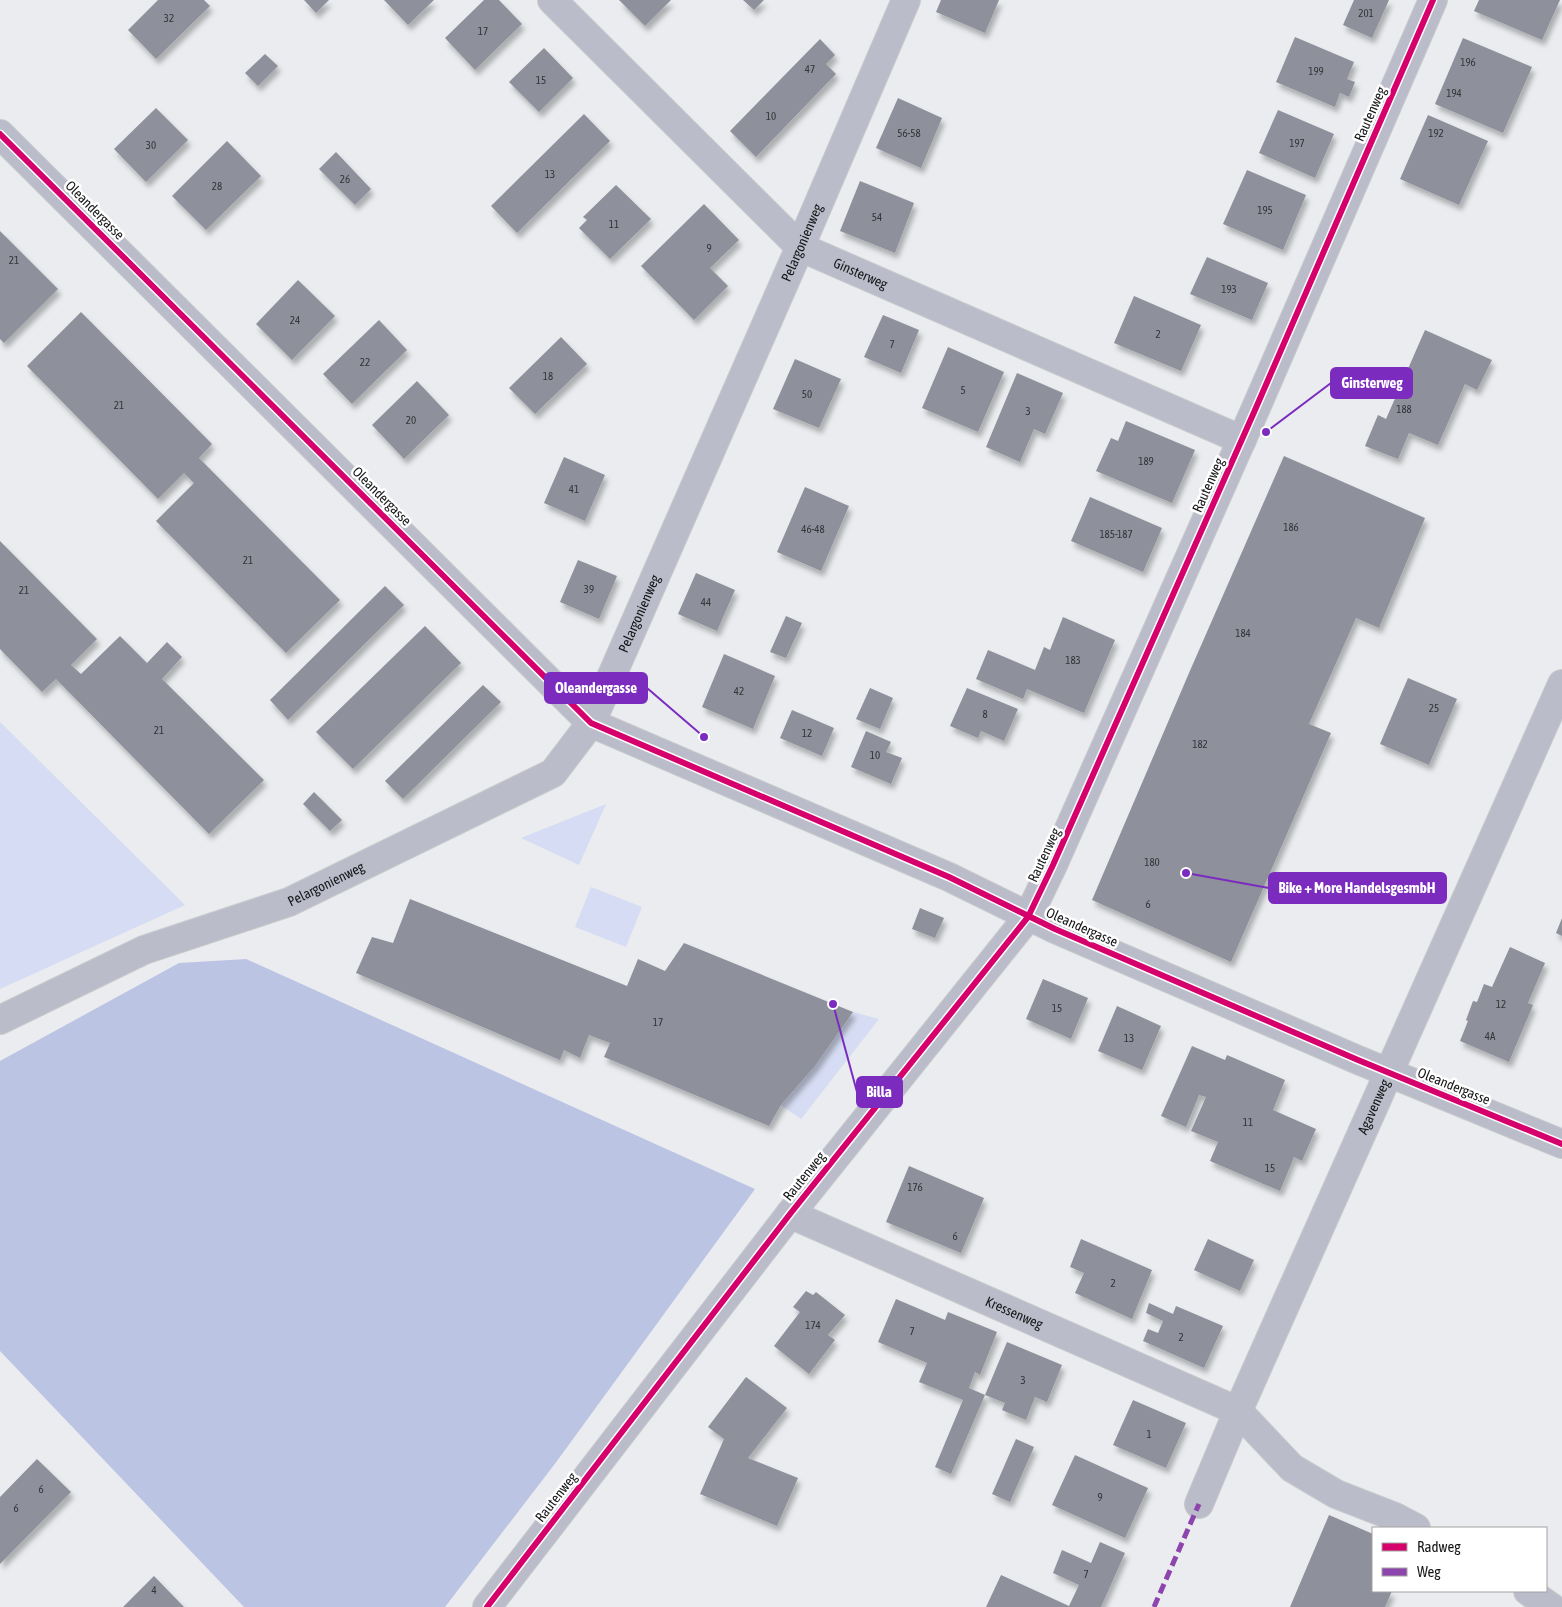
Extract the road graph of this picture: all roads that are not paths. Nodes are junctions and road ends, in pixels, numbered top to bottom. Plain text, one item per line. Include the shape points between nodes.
1 (552, 0) edge
2 (906, 0) edge
3 (1433, 0) edge
4 (0, 134) edge
5 (800, 247) junction
6 (1242, 440) junction
7 (1562, 684) edge
8 (591, 723) junction
9 (1028, 917) junction
10 (0, 1020) edge
11 (1389, 1073) junction
12 (1562, 1144) edge
13 (790, 1214) junction
14 (1238, 1411) junction
15 (1199, 1504) dead end
16 (1414, 1527) edge
17 (1529, 1592) edge
18 (487, 1607) edge
19 (1551, 1607) edge

1 - 5 street, Ginsterweg
2 - 5 street, Pelargonienweg
3 - 6 street, Rautenweg
4 - 8 street, Oleandergasse
5 - 6 street, Ginsterweg
5 - 8 street, Pelargonienweg
6 - 9 street, Rautenweg
7 - 11 street, Agavenweg
8 - 9 street, Oleandergasse via 922,865
8 - 10 street, Pelargonienweg via 553,773 289,902 144,950
9 - 11 street, Oleandergasse
9 - 13 street, Rautenweg
11 - 12 street, Oleandergasse
11 - 14 street, Agavenweg
13 - 14 street, Kressenweg
13 - 18 street, Rautenweg
14 - 15 street, Agavenweg
14 - 16 street via 1292,1468 1336,1494
17 - 19 street

